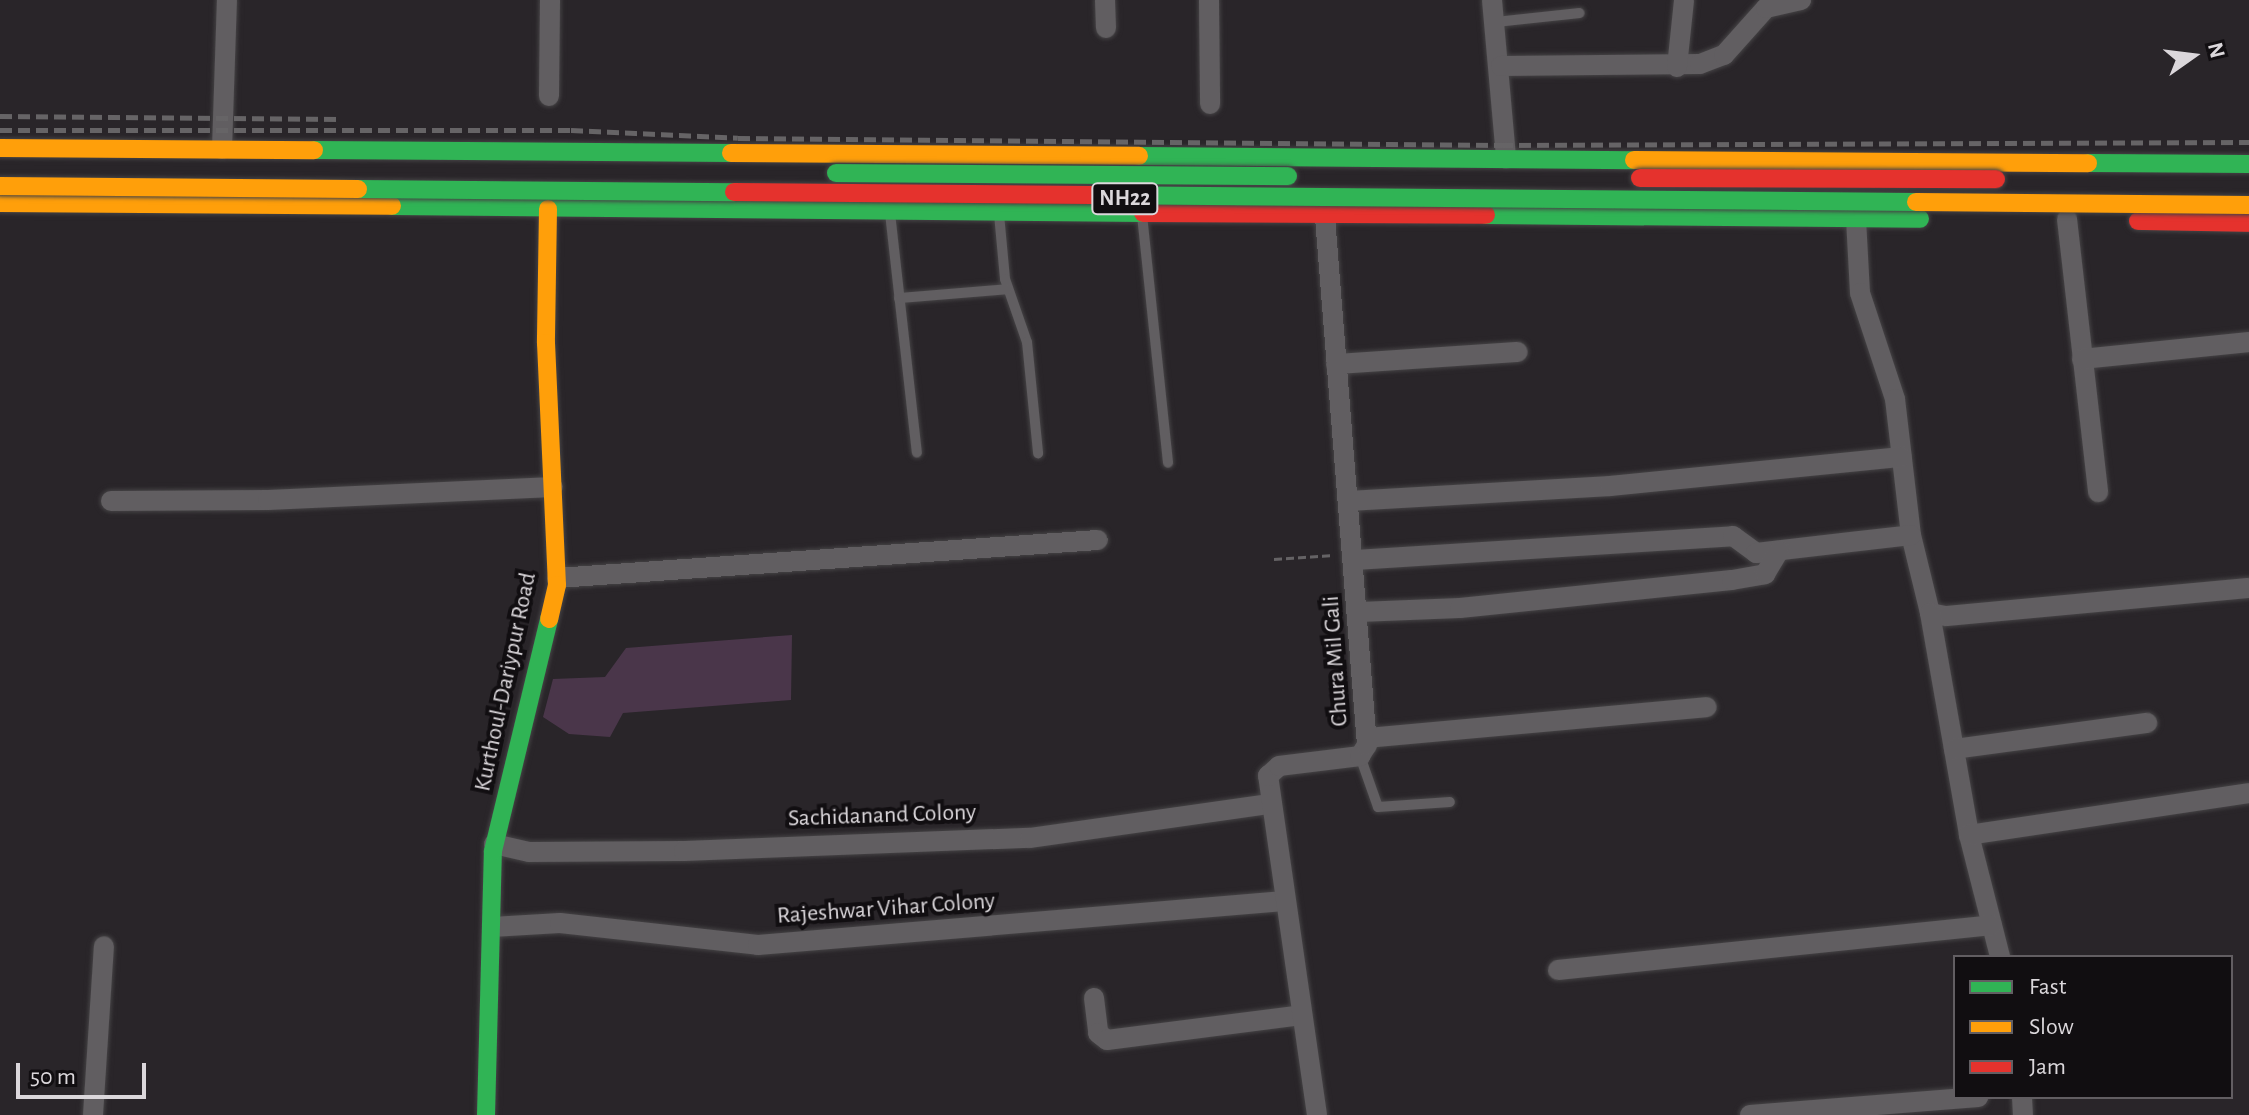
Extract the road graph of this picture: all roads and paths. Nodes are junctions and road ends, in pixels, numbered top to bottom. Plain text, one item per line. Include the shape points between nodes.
1 (227, 0) edge
2 (550, 0) edge
3 (1105, 0) edge
4 (1209, 0) edge
5 (1492, 0) edge
6 (1684, 0) edge
7 (1801, 0) edge
8 (1580, 13) dead end
9 (1496, 22) junction
10 (1106, 28) dead end
11 (1501, 66) junction
12 (1677, 67) junction
13 (549, 96) dead end
14 (1210, 104) dead end
15 (0, 148) edge
16 (222, 149) junction
17 (428, 149) junction
18 (1270, 157) junction
19 (1506, 158) junction
20 (1763, 159) junction
21 (2249, 164) edge
22 (0, 165) edge
23 (2249, 183) edge
24 (0, 186) edge
25 (0, 203) edge
26 (2249, 205) edge
27 (427, 208) junction
28 (548, 209) junction
29 (890, 213) junction
30 (999, 214) junction
31 (1142, 215) junction
32 (1268, 216) junction
33 (1325, 217) junction
34 (1856, 219) junction
35 (2067, 219) junction
36 (1763, 220) junction
37 (2249, 223) edge
38 (1008, 289) junction
39 (899, 298) junction
40 (2249, 342) edge
41 (1518, 352) dead end
42 (2082, 359) junction
43 (1336, 364) junction
44 (917, 452) dead end
45 (1038, 453) dead end
46 (1902, 457) junction
47 (1168, 463) dead end
48 (553, 487) junction
49 (2098, 492) dead end
50 (111, 501) dead end
51 (1350, 501) junction
52 (1911, 535) junction
53 (1098, 540) dead end
54 (1779, 551) junction
55 (1355, 556) junction
56 (1274, 559) dead end
57 (557, 578) junction
58 (2249, 588) edge
59 (1359, 612) junction
60 (1930, 613) junction
61 (1707, 707) dead end
62 (2147, 723) dead end
63 (1363, 747) junction
64 (1954, 749) junction
65 (2249, 793) edge
66 (1450, 802) dead end
67 (1269, 804) junction
68 (1969, 835) junction
69 (494, 844) junction
70 (1284, 901) junction
71 (1992, 925) junction
72 (492, 927) junction
73 (104, 946) dead end
74 (2000, 955) edge
75 (1558, 970) dead end
76 (1094, 998) dead end
77 (1301, 1015) junction
78 (1953, 1099) edge
79 (93, 1115) edge
80 (486, 1115) edge
81 (1317, 1115) edge
82 (1750, 1115) edge

1 - 16 street
2 - 13 street
3 - 10 street
4 - 14 street
5 - 9 street
6 - 12 street
7 - 12 street via 1762,11 1724,55
8 - 9 lane
9 - 11 street
11 - 12 street
11 - 19 street
15 - 16 main road
16 - 17 main road
17 - 18 main road
17 - 27 main road
18 - 19 main road
18 - 32 main road
19 - 20 main road
20 - 21 main road
20 - 36 main road
22 - 23 main road, NH22, bridge
24 - 26 main road, NH22, bridge
25 - 27 main road
27 - 28 main road
28 - 29 main road
28 - 48 main road, Kurthoul-Dariypur Road
29 - 30 main road
29 - 39 lane
30 - 31 main road
30 - 38 lane
31 - 32 main road
31 - 47 lane
32 - 33 main road
33 - 36 main road
33 - 43 street, Chura Mil Gali
34 - 35 main road
34 - 36 main road
34 - 46 street via 1860,293 1895,399
35 - 37 main road
35 - 42 street
38 - 39 lane
38 - 45 lane via 1025,329
39 - 44 lane
40 - 42 street
41 - 43 street
42 - 49 street
43 - 51 street, Chura Mil Gali
46 - 51 street via 1610,486
46 - 52 street
48 - 50 street
48 - 57 main road, Kurthoul-Dariypur Road
51 - 55 street, Chura Mil Gali
52 - 54 street
52 - 60 street
53 - 57 street
54 - 55 street via 1756,553 1733,536
54 - 59 street via 1765,574 1732,580 1460,608
55 - 56 path
55 - 59 street, Chura Mil Gali
57 - 69 main road, Kurthoul-Dariypur Road
58 - 60 street via 1946,616
59 - 63 street, Chura Mil Gali
60 - 64 street
61 - 63 street
62 - 64 street
63 - 66 lane via 1378,807
63 - 67 street, Chura Mil Gali via 1274,768 1268,776
64 - 68 street
65 - 68 street
67 - 69 street, Sachidanand Colony via 1030,838 668,851 529,852
67 - 70 street, Chura Mil Gali
68 - 71 street
69 - 72 main road, Kurthoul-Dariypur Road
70 - 72 street, Rajeshwar Vihar Colony via 758,945 560,923
70 - 77 street, Chura Mil Gali
71 - 74 street
71 - 75 street
72 - 80 main road, Kurthoul-Dariypur Road
73 - 79 street
76 - 77 street via 1098,1033 1107,1040
77 - 81 street, Chura Mil Gali
78 - 82 street

